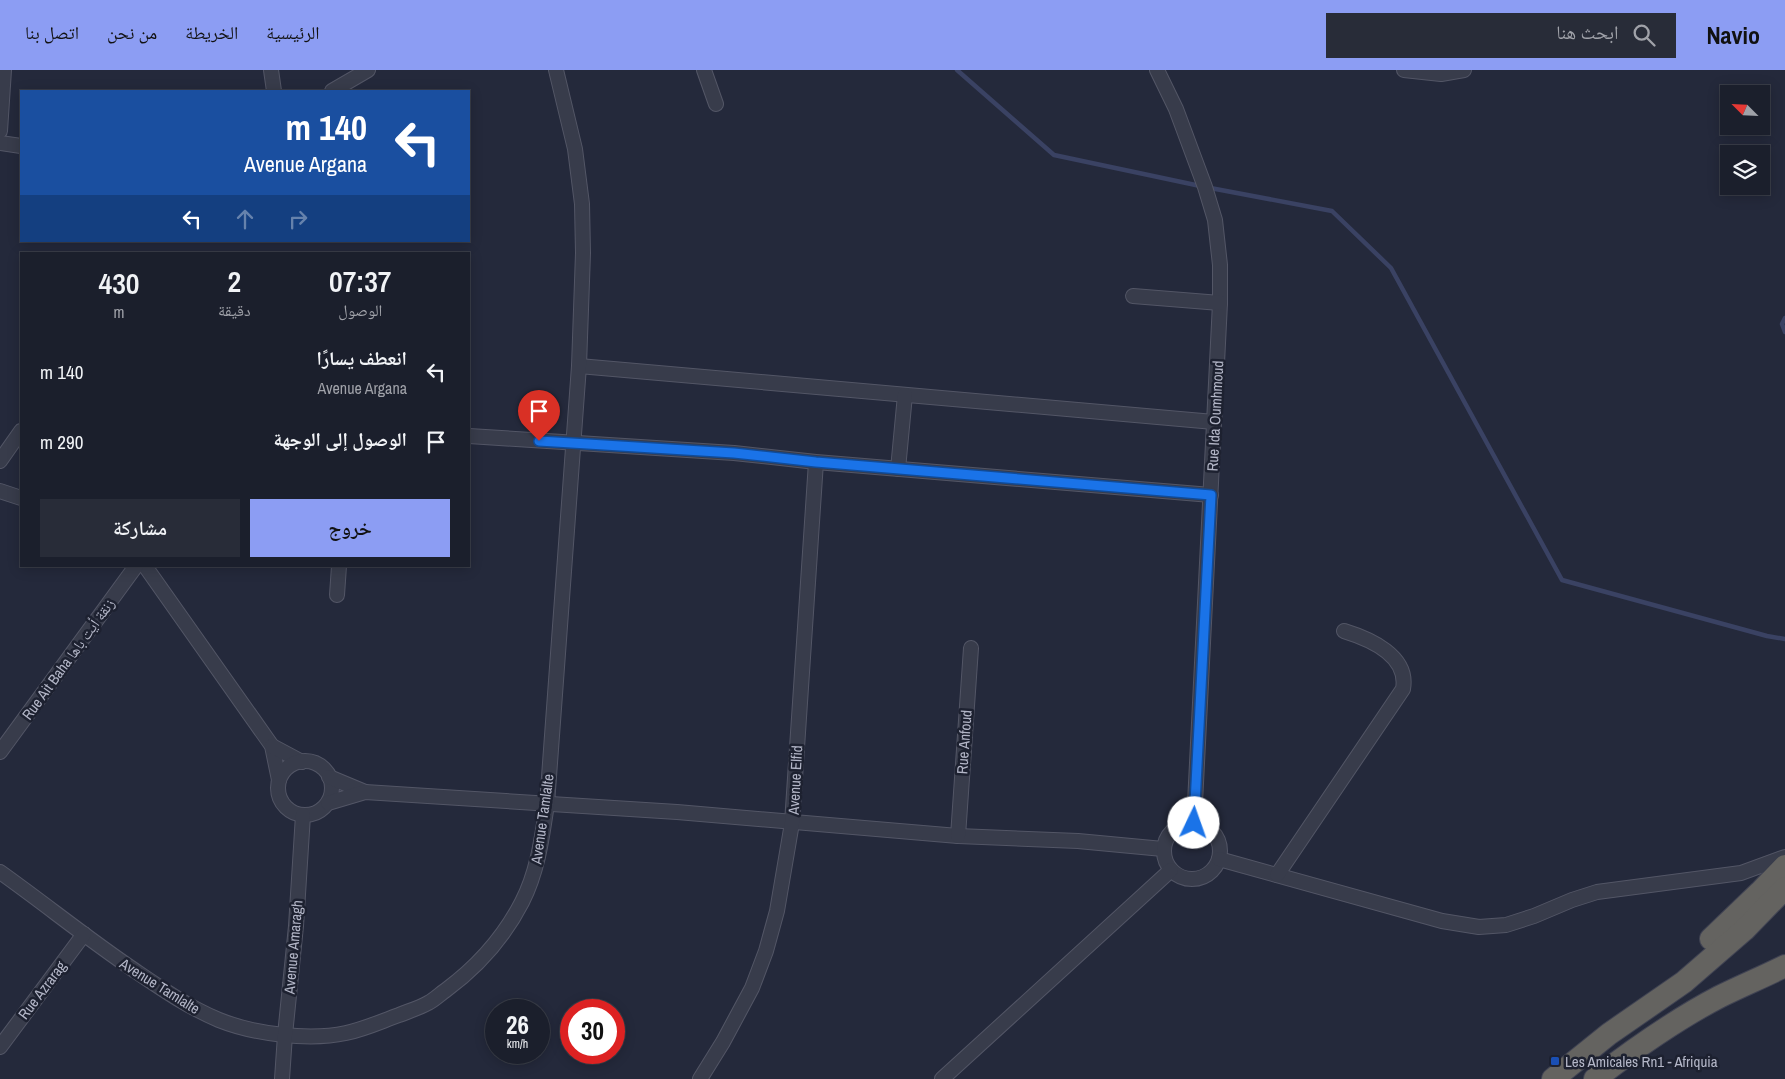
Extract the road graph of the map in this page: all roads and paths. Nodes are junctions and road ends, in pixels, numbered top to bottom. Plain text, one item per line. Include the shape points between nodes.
1 (4, 70) edge
2 (271, 70) edge
3 (368, 70) edge
4 (556, 70) edge
5 (704, 70) edge
6 (1157, 70) edge
7 (1404, 70) edge
8 (1464, 70) edge
9 (274, 90) edge
10 (334, 90) edge
11 (716, 104) dead end
12 (0, 131) edge
13 (0, 143) edge
14 (20, 146) edge
15 (1133, 296) dead end
16 (1220, 303) junction
17 (578, 366) junction
18 (905, 395) junction
19 (1214, 422) junction
20 (20, 432) edge
21 (470, 436) edge
22 (573, 444) junction
23 (0, 461) edge
24 (816, 462) junction
25 (898, 469) junction
26 (0, 491) edge
27 (1211, 495) junction
28 (20, 498) edge
29 (135, 567) edge
30 (146, 567) edge
31 (339, 567) edge
32 (337, 595) dead end
33 (1344, 631) dead end
34 (971, 648) dead end
35 (272, 746) junction
36 (0, 752) edge
37 (302, 762) junction
38 (329, 777) junction
39 (279, 780) junction
40 (365, 792) junction
41 (328, 803) junction
42 (547, 804) junction
43 (303, 815) junction
44 (792, 822) junction
45 (1194, 823) junction
46 (958, 836) junction
47 (1164, 849) junction
48 (1785, 857) edge
49 (1219, 859) junction
50 (1785, 866) edge
51 (1170, 870) junction
52 (0, 872) edge
53 (1741, 873) junction
54 (1277, 875) junction
55 (1785, 888) edge
56 (1760, 892) junction
57 (84, 934) junction
58 (1784, 968) edge
59 (1684, 982) junction
60 (285, 1035) junction
61 (0, 1047) edge
62 (282, 1079) edge
63 (700, 1079) edge
64 (942, 1079) edge
65 (1552, 1079) edge
66 (1595, 1079) edge

1 - 12 street
2 - 9 street
3 - 10 street
4 - 17 street, Avenue Tamlalte via 575,149 582,204 584,253
5 - 11 street
6 - 16 street, Rue Ida Oumhmoud via 1176,109 1215,220
7 - 8 street via 1442,74
13 - 14 street
15 - 16 street
16 - 19 street, Rue Ida Oumhmoud
17 - 18 street
17 - 22 street, Avenue Tamlalte
18 - 19 street
18 - 25 street
19 - 27 street, Rue Ida Oumhmoud
20 - 23 street
21 - 22 street
22 - 24 street via 734,453
22 - 42 street, Avenue Tamlalte
24 - 25 street
24 - 44 street, Avenue Elfid
25 - 27 street
26 - 28 street
27 - 45 street, Rue Ida Oumhmoud
29 - 36 street, Rue Ait Baha زنقة أيت باها
30 - 35 street
31 - 32 street
33 - 54 street via 1370,641 1395,660 1404,675 1403,689
34 - 46 street, Rue Anfoud
35 - 37 street
35 - 39 street
37 - 38 street via 318,765
37 - 39 street via 284,771
38 - 40 street
38 - 41 street via 332,786
39 - 43 street via 280,799 294,813
40 - 41 street
40 - 42 street
41 - 43 street via 317,812
42 - 44 street
42 - 60 street, Avenue Tamlalte via 540,850 522,902 509,924 463,977 428,1003 371,1026 344,1033
43 - 60 street, Avenue Amaragh
44 - 46 street
44 - 63 street, Avenue Elfid via 777,911 766,950 752,988
45 - 47 street via 1185,823 1170,833
45 - 49 street via 1212,831 1218,840
46 - 47 street via 1078,841
47 - 51 street
48 - 53 street
49 - 51 street via 1207,875 1198,878 1188,879
49 - 54 street
50 - 56 highway
51 - 64 street
52 - 57 street, Avenue Tamlalte
53 - 54 street via 1597,892 1519,922 1486,927 1442,921
53 - 56 street
55 - 59 highway via 1744,930
56 - 59 highway via 1703,947
57 - 60 street, Avenue Tamlalte via 186,1005 221,1021
57 - 61 street, Rue Azrarag
58 - 66 highway via 1687,1015
59 - 65 highway via 1609,1034
60 - 62 street, Avenue Amaragh

